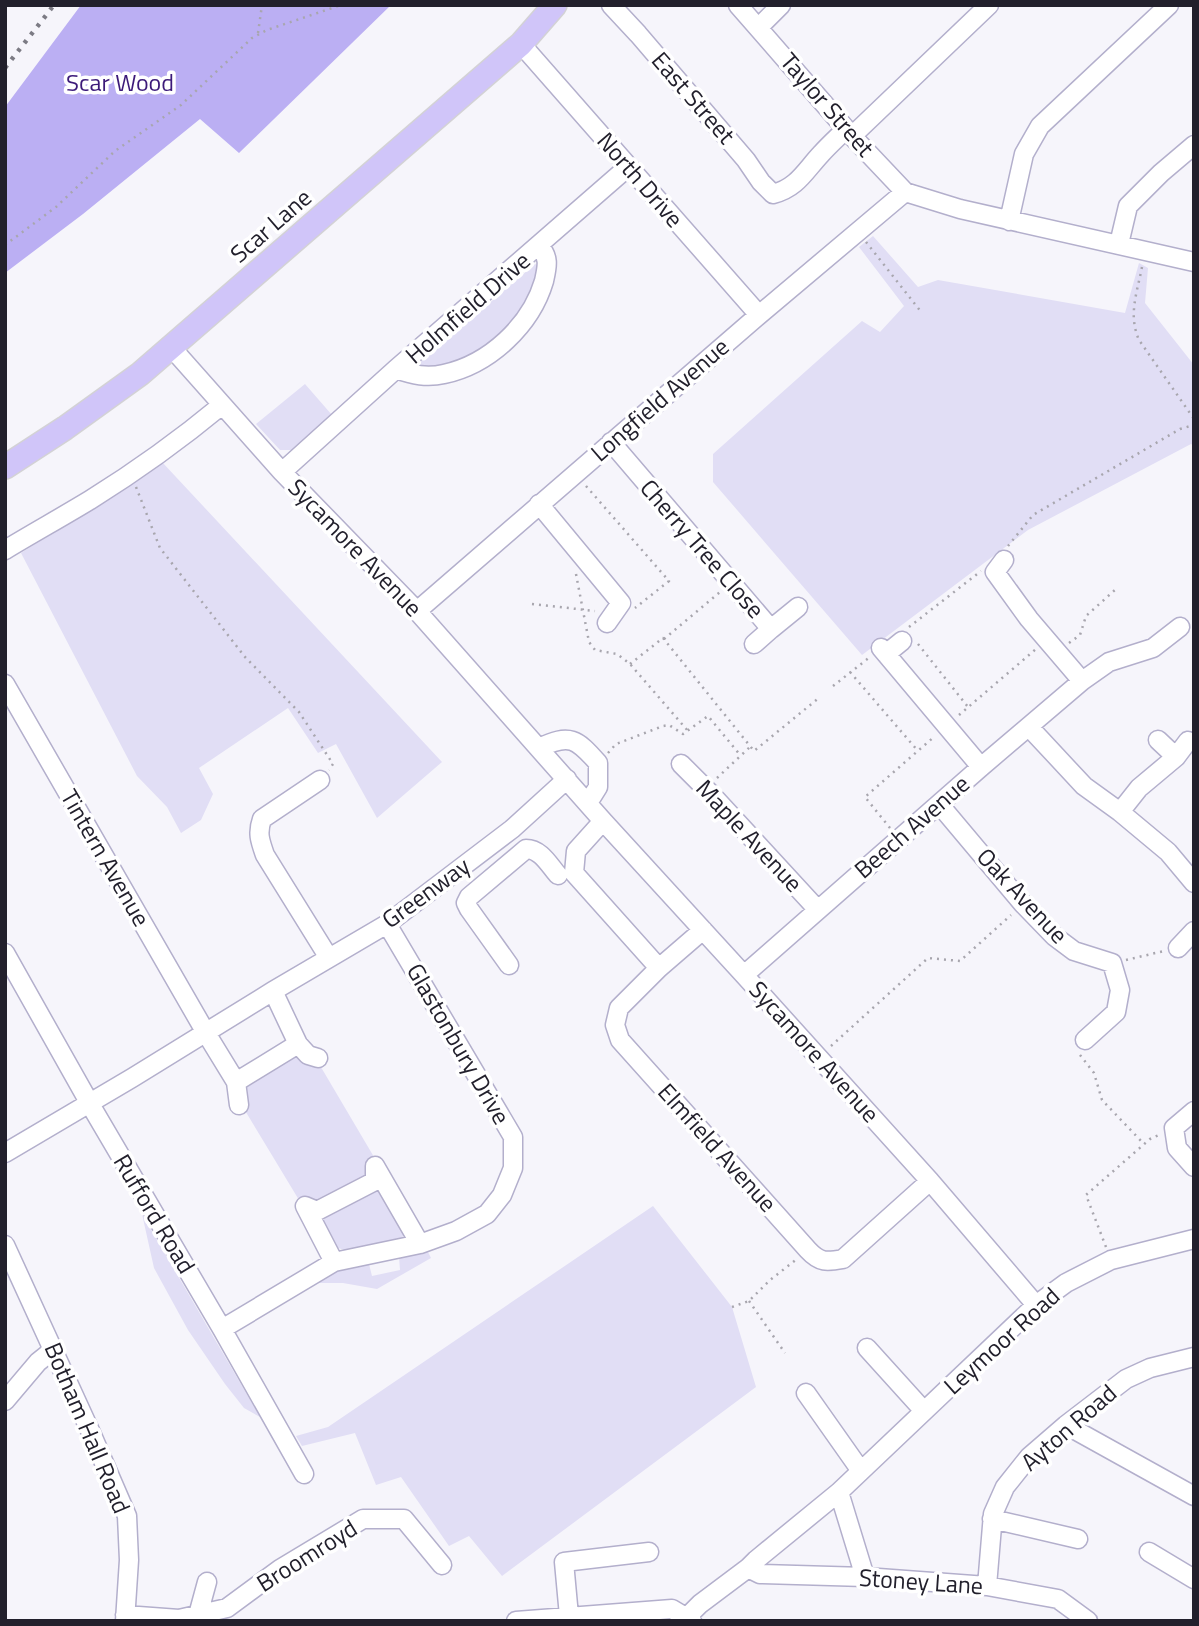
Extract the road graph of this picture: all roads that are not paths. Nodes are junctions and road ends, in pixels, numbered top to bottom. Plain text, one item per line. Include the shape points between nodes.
1 (555, 5) edge
2 (611, 5) edge
3 (738, 5) edge
4 (781, 5) edge
5 (989, 5) edge
6 (1169, 5) edge
7 (759, 27) junction
8 (522, 44) junction
9 (849, 133) junction
10 (1194, 145) edge
11 (628, 167) junction
12 (913, 195) junction
13 (1009, 221) junction
14 (1119, 244) junction
15 (539, 246) junction
16 (1194, 262) edge
17 (759, 315) junction
18 (171, 347) junction
19 (396, 369) junction
20 (222, 405) junction
21 (611, 442) junction
22 (5, 467) edge
23 (282, 472) junction
24 (539, 504) junction
25 (5, 550) edge
26 (1004, 556) road end
27 (797, 607) dead end
28 (417, 611) junction
29 (608, 622) road end
30 (1180, 627) dead end
31 (771, 629) junction
32 (907, 636) road end
33 (754, 644) dead end
34 (1082, 681) junction
35 (5, 684) edge
36 (1029, 727) junction
37 (1158, 740) dead end
38 (1188, 741) dead end
39 (539, 748) junction
40 (1176, 757) junction
41 (681, 764) dead end
42 (981, 767) junction
43 (567, 779) junction
44 (320, 780) road end
45 (588, 803) junction
46 (939, 804) junction
47 (1121, 811) junction
48 (603, 821) junction
49 (454, 873) junction
50 (558, 875) dead end
51 (1194, 883) edge
52 (472, 894) junction
53 (818, 909) junction
54 (387, 924) junction
55 (703, 930) junction
56 (1194, 931) edge
57 (1178, 948) road end
58 (5, 953) edge
59 (329, 958) junction
60 (509, 965) dead end
61 (659, 968) junction
62 (744, 975) junction
63 (273, 991) junction
64 (205, 1033) junction
65 (1085, 1040) road end
66 (299, 1044) junction
67 (318, 1058) dead end
68 (236, 1082) junction
69 (89, 1102) junction
70 (239, 1105) dead end
71 (1194, 1111) edge
72 (5, 1153) edge
73 (1194, 1167) edge
74 (930, 1181) junction
75 (1194, 1240) edge
76 (420, 1244) junction
77 (5, 1245) edge
78 (334, 1262) junction
79 (1036, 1305) junction
80 (222, 1329) junction
81 (867, 1348) dead end
82 (53, 1350) junction
83 (1194, 1357) edge
84 (806, 1393) dead end
85 (5, 1401) edge
86 (924, 1411) junction
87 (1066, 1425) junction
88 (861, 1471) junction
89 (304, 1474) dead end
90 (839, 1492) junction
91 (1194, 1496) edge
92 (992, 1519) junction
93 (1078, 1539) dead end
94 (649, 1552) dead end
95 (1149, 1552) dead end
96 (752, 1564) junction
97 (442, 1565) dead end
98 (864, 1577) junction
99 (1194, 1579) edge
100 (207, 1582) dead end
101 (987, 1586) junction
102 (198, 1615) junction
103 (569, 1616) junction
104 (125, 1618) edge
105 (687, 1619) edge
106 (516, 1621) edge
107 (1088, 1621) edge

1 - 8 main road, Scar Lane
2 - 9 street, East Street via 773,194 785,191
3 - 7 street, Taylor Street
4 - 7 street
5 - 9 street
6 - 13 street via 1040,126 1024,154
7 - 9 street, Taylor Street
8 - 11 street, North Drive
8 - 18 main road, Scar Lane
9 - 12 street, Taylor Street
10 - 14 street via 1128,206
11 - 15 street, Holmfield Drive
11 - 17 street, North Drive
12 - 13 street
12 - 17 street, Longfield Avenue via 858,232
13 - 14 street
14 - 16 street
15 - 19 street, Holmfield Drive
15 - 19 street, Holmfield Drive via 548,262 536,304 500,346 446,374 427,377
17 - 21 street, Longfield Avenue
18 - 20 street, Sycamore Avenue
18 - 22 main road, Scar Lane via 140,374
19 - 23 street, Holmfield Drive
20 - 23 street, Sycamore Avenue
20 - 25 street via 131,473
21 - 24 street, Longfield Avenue
21 - 31 street, Cherry Tree Close
23 - 28 street, Sycamore Avenue
24 - 28 street, Longfield Avenue
24 - 29 street via 621,603
26 - 34 street via 995,572 1028,619
27 - 31 street, Cherry Tree Close
28 - 39 street, Sycamore Avenue
30 - 34 street, Beech Avenue via 1153,648 1109,662
31 - 33 street
32 - 42 street via 883,651
34 - 36 street, Beech Avenue
35 - 64 street, Tintern Avenue
36 - 42 street, Beech Avenue
36 - 47 street via 1084,786
37 - 40 street
38 - 40 street
39 - 43 street, Sycamore Avenue
39 - 45 street via 554,741 582,745 598,763 598,787
40 - 47 street via 1139,788
41 - 53 street, Maple Avenue
42 - 46 street, Beech Avenue
43 - 45 street, Sycamore Avenue
43 - 49 street, Greenway via 512,830
44 - 59 street via 262,819 258,836 265,855
45 - 48 street, Sycamore Avenue
46 - 53 street, Beech Avenue
46 - 65 street, Oak Avenue via 1054,936 1074,951 1112,963 1120,990 1116,1012
47 - 51 street via 1168,852
48 - 55 street, Sycamore Avenue
48 - 61 street via 576,850 574,873
49 - 52 street
49 - 54 street, Greenway
50 - 52 street via 534,849 526,849
52 - 60 street via 466,903 469,909
53 - 62 street, Beech Avenue
54 - 59 street, Greenway
54 - 76 street, Glastonbury Drive via 513,1138 513,1168 502,1195 486,1214
55 - 61 street, Elmfield Avenue
55 - 62 street, Sycamore Avenue
56 - 57 street
58 - 69 street, Rufford Road
59 - 63 street, Greenway
61 - 74 street, Elmfield Avenue via 619,1007 615,1025 620,1040 813,1256 826,1262 843,1259
62 - 74 street, Sycamore Avenue
63 - 64 street, Greenway
63 - 66 street
64 - 68 street
64 - 69 street, Greenway
66 - 67 street via 308,1055
66 - 68 street
68 - 70 street
69 - 72 street, Greenway
69 - 80 street, Rufford Road
71 - 73 street via 1174,1128 1177,1148
74 - 79 street, Sycamore Avenue
75 - 79 street, Leymoor Road via 1111,1260
76 - 78 street, Glastonbury Drive
76 - 78 street via 375,1166 375,1181 317,1212 304,1206
77 - 82 street, Botham Hall Road
78 - 80 street, Glastonbury Drive
79 - 86 street, Leymoor Road
80 - 89 street, Rufford Road
81 - 86 street
82 - 85 street
82 - 104 street, Botham Hall Road via 127,1516
83 - 87 street, Ayton Road via 1126,1379
84 - 88 street
86 - 88 street, Leymoor Road
87 - 91 street
87 - 92 street, Ayton Road via 1029,1457 1005,1487
88 - 90 street, Leymoor Road
90 - 96 street, Leymoor Road
90 - 98 street
92 - 93 street
92 - 101 street, Ayton Road
94 - 103 street via 564,1562
95 - 99 street
96 - 98 street, Stoney Lane via 760,1574
96 - 105 street, Leymoor Road
97 - 102 street, Broomroyd via 404,1519 363,1519 280,1569 227,1608
98 - 101 street, Stoney Lane
100 - 102 street
101 - 107 street, Stoney Lane via 1058,1599
102 - 104 street, Broomroyd
103 - 105 street via 672,1609
103 - 106 street

